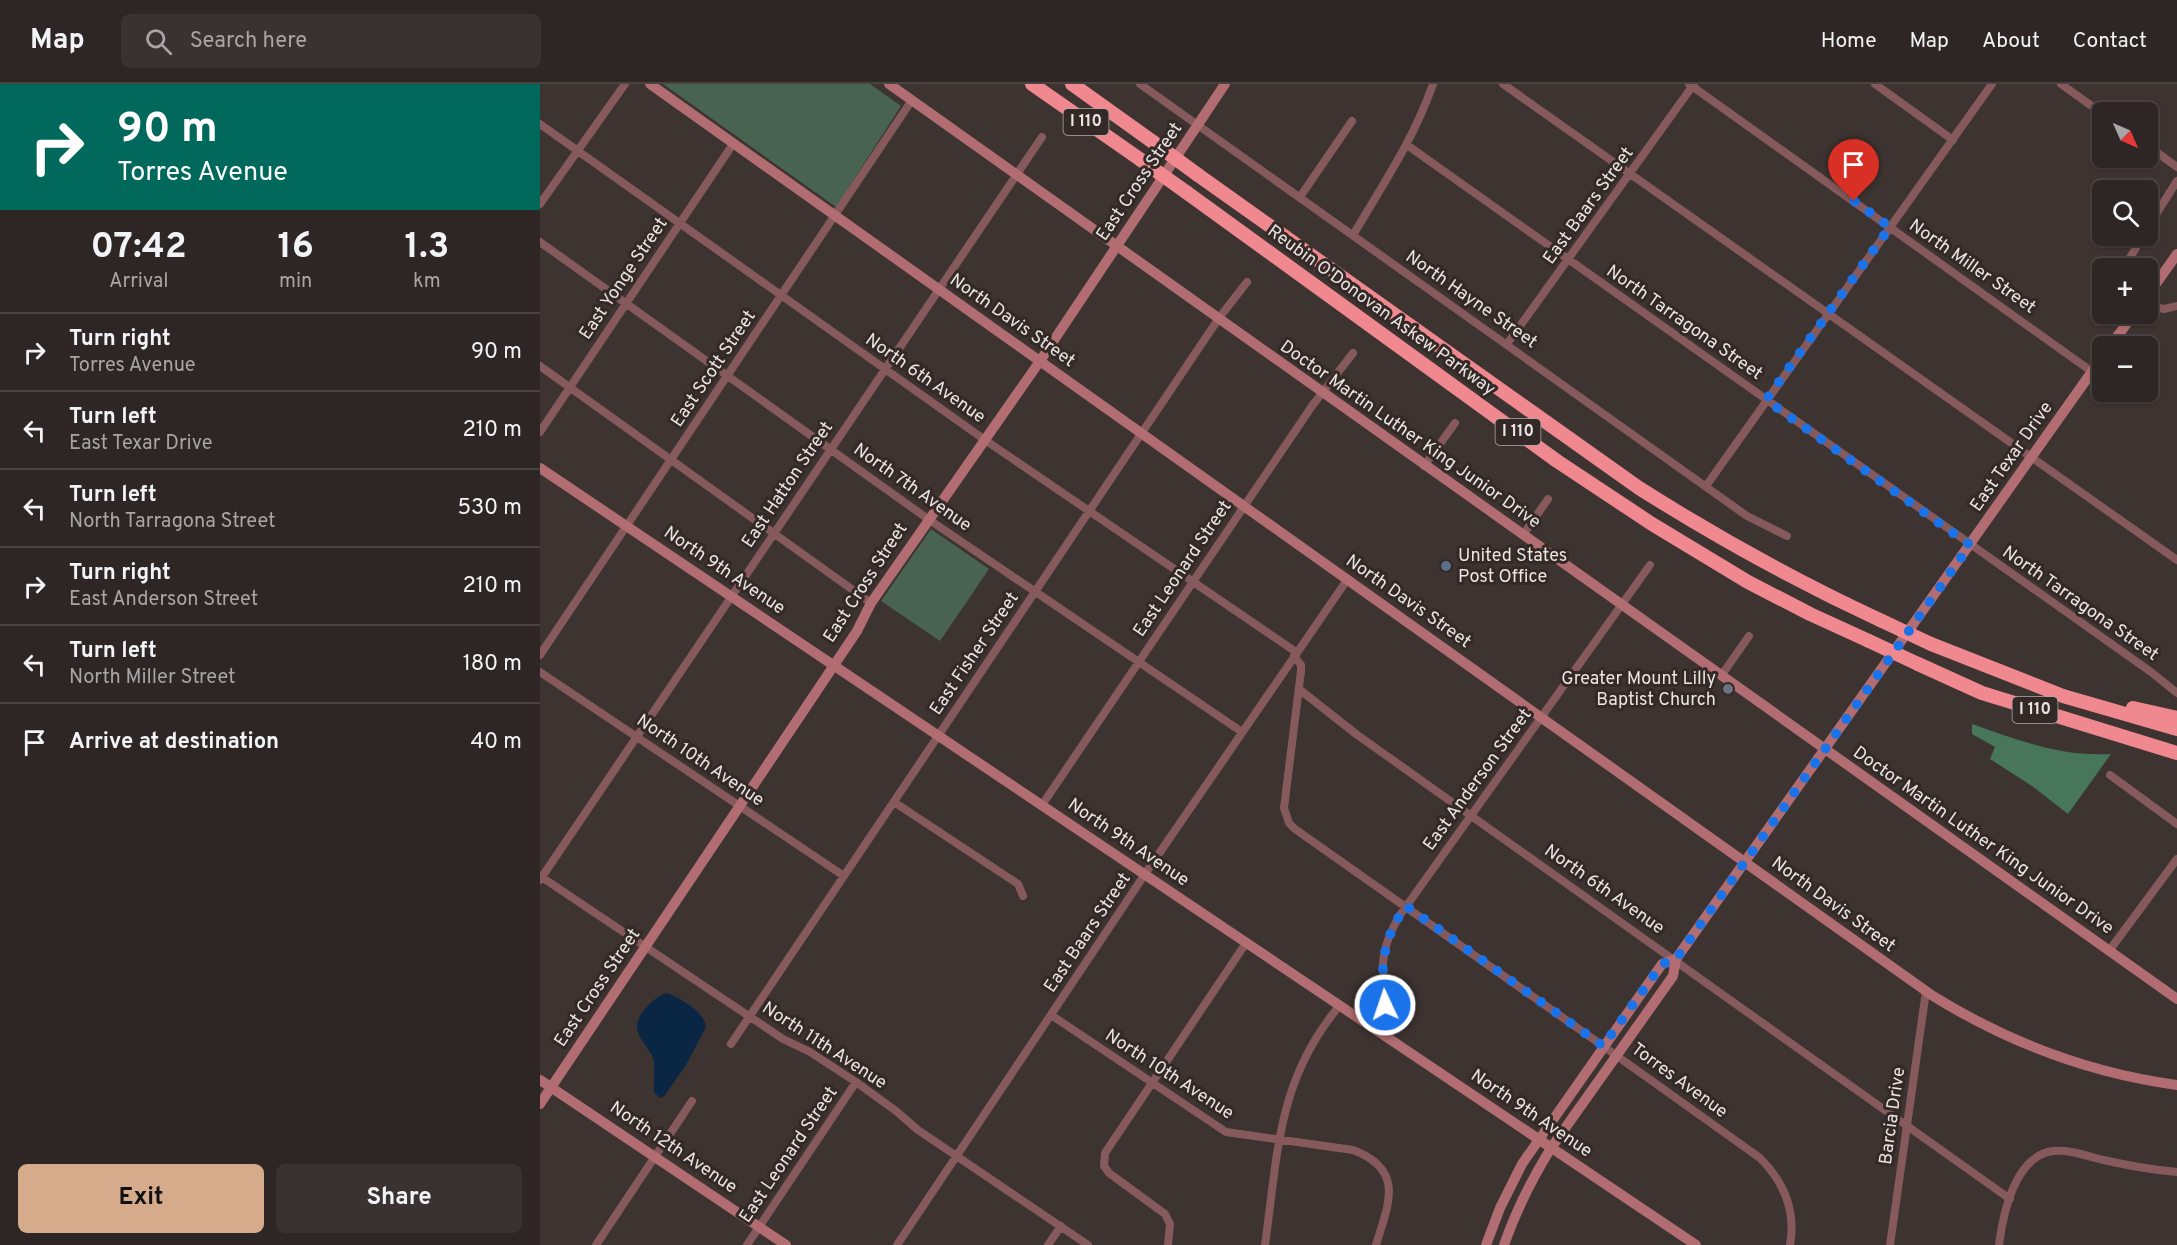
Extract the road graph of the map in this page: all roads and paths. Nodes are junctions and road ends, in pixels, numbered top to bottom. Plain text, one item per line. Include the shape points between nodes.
1 (625, 84) edge
2 (650, 84) edge
3 (889, 84) edge
4 (1032, 84) edge
5 (1073, 84) edge
6 (1140, 84) edge
7 (1225, 84) edge
8 (1433, 84) edge
9 (1503, 84) edge
10 (1875, 84) edge
11 (1992, 84) edge
12 (2061, 84) edge
13 (1692, 85) edge
14 (912, 100) junction
15 (2092, 106) edge
16 (1352, 120) dead end
17 (540, 124) edge
18 (1198, 125) junction
19 (1042, 137) dead end
20 (1953, 140) junction
21 (733, 144) junction
22 (1407, 145) junction
23 (578, 150) junction
24 (2158, 153) edge
25 (2177, 167) edge
26 (1631, 174) junction
27 (1017, 175) junction
28 (2177, 181) edge
29 (1300, 197) junction
30 (540, 204) edge
31 (2158, 211) edge
32 (836, 215) junction
33 (680, 223) junction
34 (1890, 227) junction
35 (1353, 235) junction
36 (540, 242) edge
37 (1116, 246) junction
38 (2177, 254) edge
39 (1569, 259) junction
40 (2158, 281) edge
41 (1246, 282) dead end
42 (938, 289) junction
43 (781, 296) junction
44 (626, 303) junction
45 (2177, 306) edge
46 (2158, 308) edge
47 (1827, 314) junction
48 (1219, 318) junction
49 (1507, 344) junction
50 (1353, 353) dead end
51 (1040, 361) junction
52 (540, 366) edge
53 (884, 369) junction
54 (2091, 371) joint
55 (728, 376) junction
56 (570, 387) junction
57 (1323, 393) junction
58 (1766, 400) junction
59 (1455, 423) dead end
60 (540, 432) edge
61 (1142, 434) junction
62 (985, 440) junction
63 (830, 449) junction
64 (2032, 457) junction
65 (671, 460) junction
66 (1424, 466) junction
67 (540, 468) edge
68 (1706, 486) junction
69 (1548, 499) dead end
70 (1244, 506) junction
71 (1089, 512) junction
72 (928, 519) junction
73 (627, 526) junction
74 (774, 533) junction
75 (1523, 535) junction
76 (1787, 536) dead end
77 (1970, 545) junction
78 (2177, 561) edge
79 (1650, 565) dead end
80 (1347, 579) junction
81 (1194, 582) junction
82 (1035, 592) junction
83 (731, 596) junction
84 (871, 603) junction
85 (1622, 606) junction
86 (1749, 636) dead end
87 (1295, 654) junction
88 (540, 655) edge
89 (1139, 663) junction
90 (833, 664) junction
91 (540, 672) edge
92 (2009, 675) junction
93 (1722, 676) junction
94 (1299, 689) junction
95 (2177, 693) edge
96 (1541, 718) junction
97 (2177, 718) edge
98 (2177, 729) edge
99 (1242, 732) junction
100 (939, 736) junction
101 (637, 737) junction
102 (2155, 747) junction
103 (1825, 749) junction
104 (2177, 753) edge
105 (2177, 762) edge
106 (2110, 776) dead end
107 (894, 802) junction
108 (1042, 805) junction
109 (740, 806) junction
110 (1472, 815) junction
111 (2177, 824) edge
112 (2177, 859) edge
113 (1745, 862) junction
114 (1145, 874) junction
115 (844, 876) junction
116 (541, 878) edge
117 (1023, 896) dead end
118 (1406, 906) junction
119 (1246, 943) junction
120 (646, 946) junction
121 (2109, 951) junction
122 (1676, 959) junction
123 (1926, 991) junction
124 (2177, 999) edge
125 (1340, 1005) junction
126 (1051, 1015) junction
127 (749, 1016) junction
128 (1366, 1022) junction
129 (730, 1044) dead end
130 (1603, 1046) junction
131 (1617, 1055) junction
132 (540, 1080) edge
133 (856, 1083) junction
134 (1152, 1083) junction
135 (2177, 1085) edge
136 (551, 1087) junction
137 (692, 1101) dead end
138 (540, 1104) edge
139 (1907, 1124) junction
140 (1538, 1138) junction
141 (1279, 1140) junction
142 (1551, 1148) junction
143 (957, 1156) junction
144 (655, 1157) junction
145 (2177, 1172) edge
146 (2010, 1199) junction
147 (1061, 1226) junction
148 (759, 1227) junction
149 (596, 1245) edge
150 (747, 1245) edge
151 (786, 1245) edge
152 (897, 1245) edge
153 (1048, 1245) edge
154 (1088, 1245) edge
155 (1168, 1245) edge
156 (1265, 1245) edge
157 (1376, 1245) edge
158 (1486, 1245) edge
159 (1504, 1245) edge
160 (1696, 1245) edge
161 (1790, 1245) edge
162 (1890, 1245) edge
163 (1999, 1245) edge

1 - 23 street
2 - 21 main road, North Davis Street
3 - 14 main road, Doctor Martin Luther King Junior Drive
4 - 102 highway, Reubin O'Donovan Askew Parkway / I 110, bridge via 1557,461 1748,582 1982,693
5 - 92 highway, Reubin O'Donovan Askew Parkway / I 110, bridge via 1639,488 1817,591
6 - 18 street, North Hayne Street
7 - 18 main road, East Cross Street
8 - 22 street
9 - 26 street
10 - 20 street
11 - 20 street
12 - 15 street
13 - 26 street, East Baars Street
13 - 34 street, North Miller Street
14 - 27 main road, Doctor Martin Luther King Junior Drive
14 - 32 street, East Scott Street
16 - 29 street
17 - 23 street, North 6th Avenue
18 - 29 street, North Hayne Street
18 - 37 main road, East Cross Street
19 - 27 street, East Hatton Street
20 - 34 street
21 - 32 main road, North Davis Street
21 - 33 street, East Yonge Street
22 - 35 street
22 - 39 street, North Tarragona Street
23 - 30 street
23 - 33 street, North 6th Avenue
24 - 25 street
26 - 39 street, East Baars Street
26 - 47 street
27 - 37 main road, Doctor Martin Luther King Junior Drive
27 - 42 street, East Hatton Street
28 - 31 street
29 - 35 street, North Hayne Street
32 - 42 main road, North Davis Street
32 - 43 street, East Scott Street
33 - 43 street, North 6th Avenue
33 - 44 street, East Yonge Street
34 - 47 street
34 - 54 street, North Miller Street
35 - 49 street, North Hayne Street
36 - 44 street, North 7th Avenue
37 - 48 main road, Doctor Martin Luther King Junior Drive
37 - 51 main road, East Cross Street
38 - 40 main road
39 - 49 street, East Baars Street
39 - 58 street, North Tarragona Street
41 - 48 street, East Fisher Street
42 - 51 main road, North Davis Street
42 - 53 street, East Hatton Street
43 - 53 street, North 6th Avenue
43 - 55 street, East Scott Street
44 - 55 street, North 7th Avenue
44 - 56 street, East Yonge Street
45 - 46 street
47 - 58 street
47 - 64 street
48 - 57 main road, Doctor Martin Luther King Junior Drive
48 - 61 street, East Fisher Street
49 - 68 street, North Hayne Street
50 - 57 street, East Leonard Street
51 - 61 main road, North Davis Street
51 - 62 main road, East Cross Street
52 - 56 street
53 - 62 street, North 6th Avenue
53 - 63 street, East Hatton Street
54 - 64 main road, East Texar Drive
55 - 63 street, North 7th Avenue
55 - 65 street, East Scott Street
56 - 60 street, East Yonge Street
56 - 65 street
57 - 66 main road, Doctor Martin Luther King Junior Drive
57 - 70 street, East Leonard Street
58 - 68 street
58 - 77 street, North Tarragona Street
59 - 66 street
61 - 70 main road, North Davis Street
61 - 71 street, East Fisher Street
62 - 71 street, North 6th Avenue
62 - 72 main road, East Cross Street
63 - 72 street, North 7th Avenue
63 - 74 street, East Hatton Street
64 - 77 main road, East Texar Drive
64 - 78 street
65 - 73 street, East Scott Street
65 - 74 street
66 - 75 main road, Doctor Martin Luther King Junior Drive
67 - 73 main road, North 9th Avenue
68 - 76 street, North Hayne Street via 1748,516
69 - 75 street
70 - 80 main road, North Davis Street
70 - 81 street, East Leonard Street
71 - 81 street, North 6th Avenue
71 - 82 street, East Fisher Street
72 - 82 street, North 7th Avenue
72 - 84 main road, East Cross Street
73 - 83 main road, North 9th Avenue
73 - 88 street, East Scott Street
74 - 83 street, East Hatton Street
74 - 84 street
75 - 85 main road, Doctor Martin Luther King Junior Drive
77 - 95 street, North Tarragona Street
77 - 103 main road, East Texar Drive
79 - 85 street, East Anderson Street
80 - 87 street, East Baars Street
80 - 96 main road, North Davis Street
81 - 87 street, North 6th Avenue
81 - 89 street, East Leonard Street
82 - 89 street, North 7th Avenue
82 - 100 street, East Fisher Street
83 - 90 main road, North 9th Avenue
83 - 101 street, East Hatton Street
84 - 90 main road, East Cross Street
85 - 93 main road, Doctor Martin Luther King Junior Drive
85 - 96 street, East Anderson Street
86 - 93 street
87 - 94 street via 1300,665
87 - 99 street, East Baars Street
89 - 99 street, North 7th Avenue
89 - 108 street, East Leonard Street
90 - 100 main road, North 9th Avenue
90 - 109 main road, East Cross Street
91 - 101 street, North 10th Avenue
92 - 97 highway
92 - 98 highway, Reubin O'Donovan Askew Parkway / I 110 via 2063,696
93 - 103 main road, Doctor Martin Luther King Junior Drive
94 - 110 street, North 6th Avenue
94 - 118 street, Torres Avenue via 1284,808 1289,823
96 - 110 street, East Anderson Street
96 - 113 main road, North Davis Street
99 - 114 street, East Baars Street
100 - 107 street, East Fisher Street
100 - 108 main road, North 9th Avenue
101 - 109 street, North 10th Avenue
101 - 116 street, East Hatton Street
102 - 104 highway, Reubin O'Donovan Askew Parkway / I 110
102 - 105 highway
103 - 113 main road, East Texar Drive
103 - 121 main road, Doctor Martin Luther King Junior Drive
106 - 111 street
107 - 115 street, East Fisher Street
107 - 117 street via 1018,884
108 - 114 main road, North 9th Avenue
109 - 115 street, North 10th Avenue
109 - 120 main road, East Cross Street
110 - 118 street, East Anderson Street
110 - 122 street, North 6th Avenue
112 - 121 street
113 - 122 main road, East Texar Drive
113 - 123 main road, North Davis Street
114 - 119 main road, North 9th Avenue
114 - 126 street, East Baars Street
115 - 127 street, East Fisher Street
116 - 120 street, North 11th Avenue
118 - 128 street, East Anderson Street via 1385,952 1385,1005
118 - 130 street, Torres Avenue
119 - 125 main road, North 9th Avenue
119 - 134 street
120 - 127 street, North 11th Avenue
120 - 136 main road, East Cross Street
121 - 124 main road, Doctor Martin Luther King Junior Drive
122 - 130 main road, East Texar Drive via 1662,964
122 - 131 main road, East Texar Drive via 1673,976
122 - 139 street, North 6th Avenue
123 - 135 main road, North Davis Street via 1988,1028 2046,1054 2114,1074
123 - 139 street, Barcia Drive
125 - 128 main road, North 9th Avenue
125 - 141 street via 1304,1058 1288,1096
126 - 134 street, North 10th Avenue
126 - 143 street, East Baars Street
127 - 129 street, East Fisher Street
127 - 133 street, North 11th Avenue
128 - 140 main road, North 9th Avenue
130 - 131 street, Torres Avenue
130 - 140 main road, East Texar Drive
131 - 142 main road, East Texar Drive
131 - 161 street, Torres Avenue via 1760,1158 1778,1179 1788,1202
132 - 136 main road, North 12th Avenue
133 - 143 street, North 11th Avenue
133 - 148 street, East Leonard Street
134 - 141 street, North 10th Avenue via 1226,1132
134 - 155 street via 1103,1159 1106,1170 1166,1214 1170,1224
136 - 138 main road, East Cross Street
136 - 144 main road, North 12th Avenue
137 - 144 street
139 - 146 street, North 6th Avenue
139 - 162 street, Barcia Drive
140 - 142 main road, North 9th Avenue
140 - 158 main road, East Texar Drive via 1508,1190
141 - 156 street
141 - 157 street, North 10th Avenue via 1353,1150 1377,1165 1387,1180 1390,1197
142 - 159 main road, East Texar Drive via 1523,1196
142 - 160 main road, North 9th Avenue
143 - 147 street, North 11th Avenue
143 - 152 street, East Baars Street
144 - 148 main road, North 12th Avenue
144 - 149 street
145 - 146 street via 2054,1151 2037,1156 2024,1168
146 - 163 street
147 - 153 street
147 - 154 street, North 11th Avenue
148 - 150 street, East Leonard Street
148 - 151 main road, North 12th Avenue

